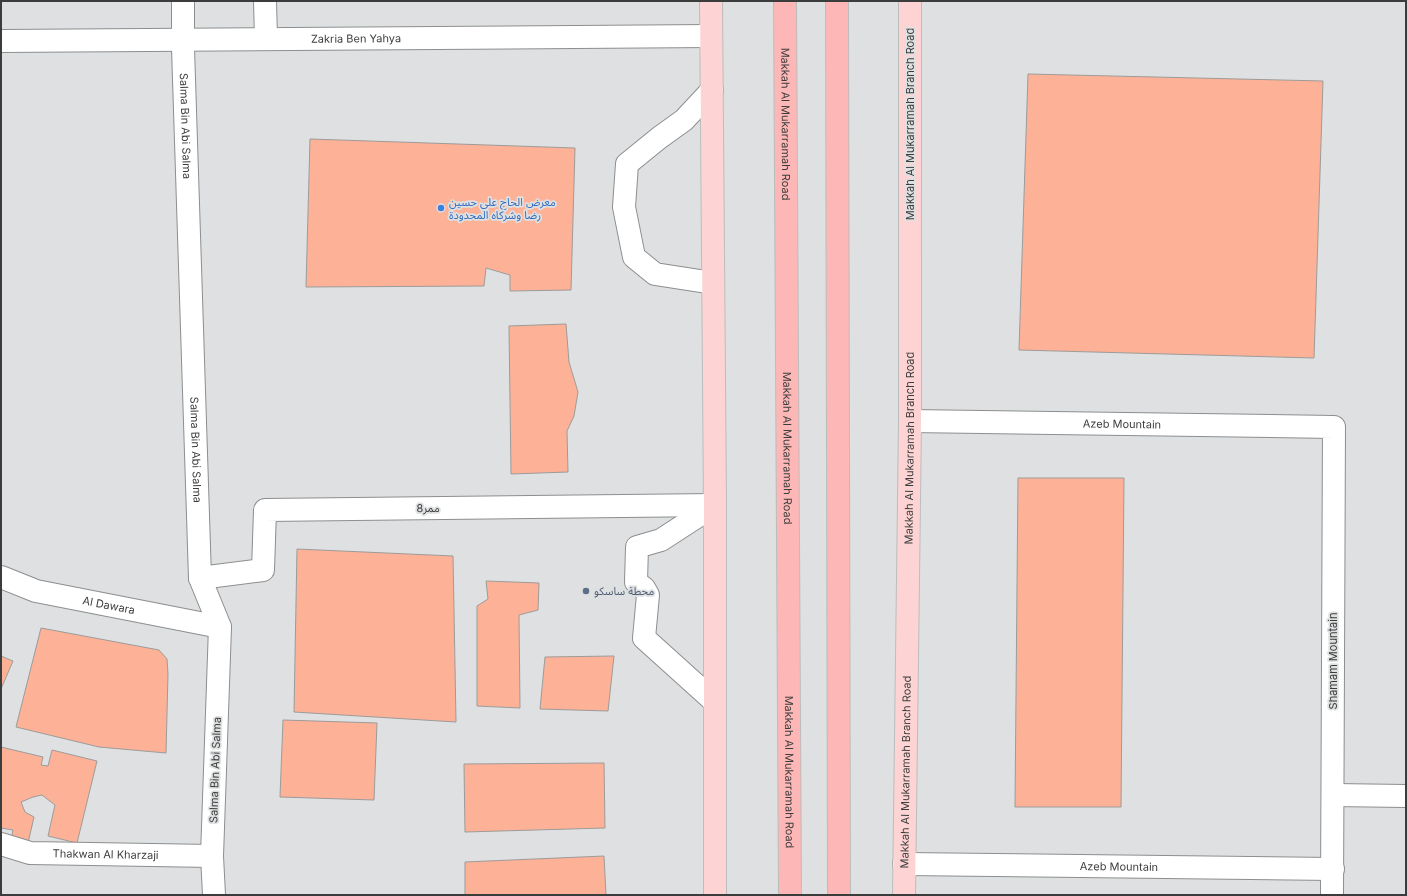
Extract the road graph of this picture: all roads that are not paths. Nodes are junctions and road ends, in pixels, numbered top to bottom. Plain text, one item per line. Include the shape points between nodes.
1 (183, 1) edge
2 (265, 1) edge
3 (711, 1) edge
4 (785, 1) edge
5 (837, 1) edge
6 (848, 1) edge
7 (910, 1) edge
8 (711, 36) junction
9 (266, 39) junction
10 (183, 40) junction
11 (1, 41) edge
12 (837, 66) junction
13 (712, 90) junction
14 (713, 283) junction
15 (910, 421) junction
16 (1334, 427) joint
17 (715, 505) junction
18 (1, 577) edge
19 (200, 578) junction
20 (220, 627) junction
21 (715, 702) junction
22 (1333, 795) junction
23 (1406, 796) edge
24 (1, 844) edge
25 (212, 856) junction
26 (904, 864) junction
27 (1332, 869) junction
28 (214, 895) edge
29 (715, 895) edge
30 (790, 895) edge
31 (839, 895) edge
32 (904, 895) edge
33 (1332, 895) edge

1 - 10 street, Salma Bin Abi Salma
2 - 9 street
3 - 8 main road
4 - 30 highway, Makkah Al Mukarramah Road
5 - 12 highway
6 - 12 highway
7 - 15 main road, Makkah Al Mukarramah Branch Road
8 - 9 street, Zakria Ben Yahya
8 - 13 main road
9 - 10 street, Zakria Ben Yahya
10 - 11 street, Zakria Ben Yahya
10 - 19 street, Salma Bin Abi Salma
12 - 31 highway
13 - 14 main road
13 - 14 street via 684,120 627,164 624,207 634,256 655,274
14 - 17 main road
15 - 16 street, Azeb Mountain
15 - 26 main road, Makkah Al Mukarramah Branch Road
16 - 22 street, Shamam Mountain
17 - 19 street, ممر8 via 265,510 263,570
17 - 21 main road
17 - 21 street via 661,540 637,547 636,582 648,595 644,638
18 - 20 street, Al Dawara via 36,591
19 - 20 street, Salma Bin Abi Salma
20 - 25 street, Salma Bin Abi Salma
21 - 29 main road
22 - 23 street
22 - 27 street, Shamam Mountain
24 - 25 street, Thakwan Al Kharzaji via 30,853
25 - 28 street, Salma Bin Abi Salma
26 - 27 street, Azeb Mountain
26 - 32 main road, Makkah Al Mukarramah Branch Road
27 - 33 street, Shamam Mountain

